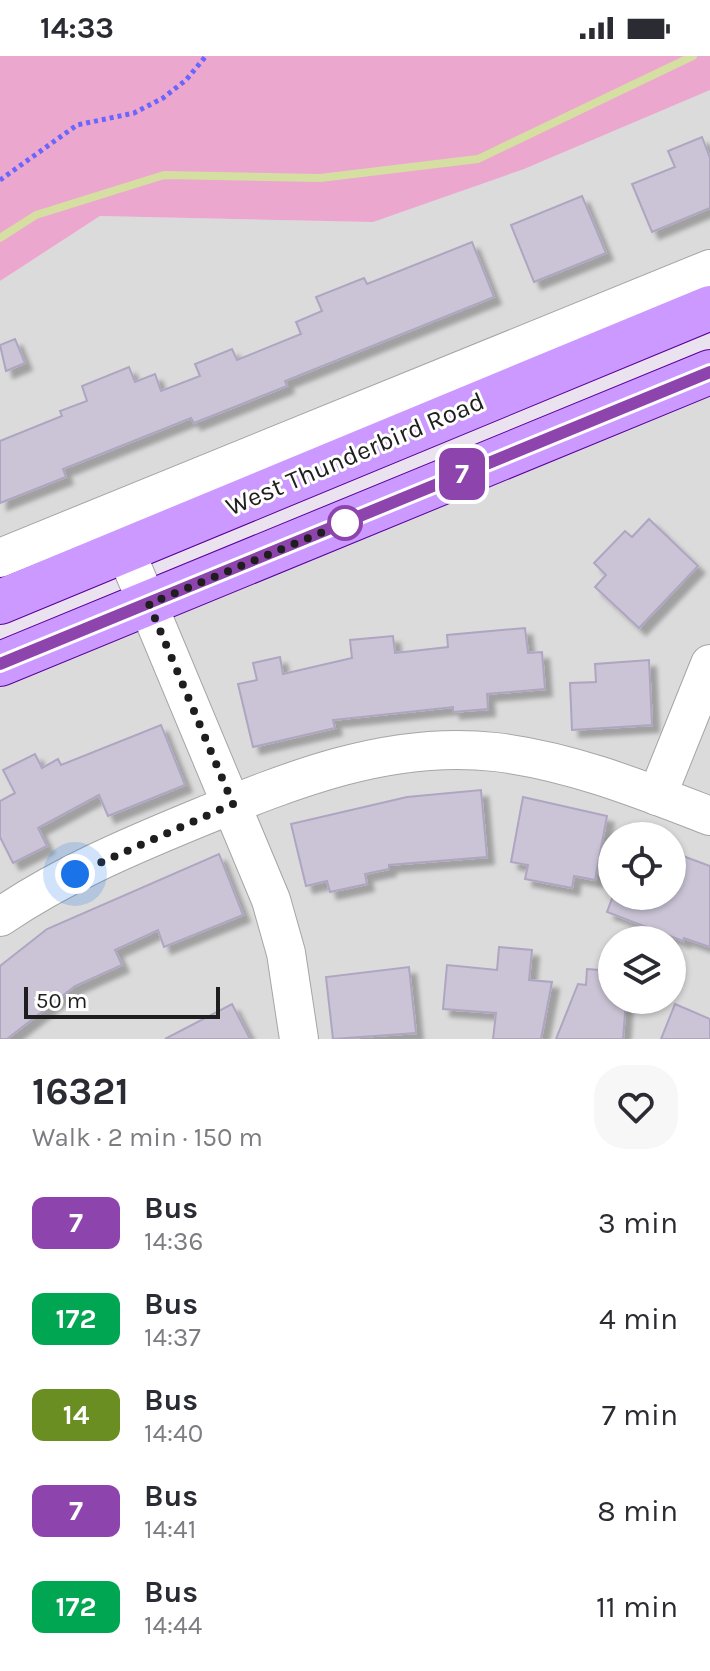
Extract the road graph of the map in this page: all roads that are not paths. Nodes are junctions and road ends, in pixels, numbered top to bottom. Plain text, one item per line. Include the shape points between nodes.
1 (710, 269) edge
2 (710, 308) edge
3 (710, 372) edge
4 (125, 550) junction
5 (0, 558) edge
6 (0, 602) edge
7 (149, 604) junction
8 (11, 660) edge
9 (710, 664) edge
10 (657, 796) junction
11 (233, 804) junction
12 (710, 816) edge
13 (0, 917) edge
14 (299, 1039) edge

1 - 5 street, West Thunderbird Road
2 - 4 main road, West Thunderbird Road
3 - 7 main road
4 - 6 main road, West Thunderbird Road
4 - 7 street
6 - 8 main road
7 - 8 main road
7 - 11 street
9 - 10 street
10 - 11 street via 566,765 491,752 442,751 345,764
10 - 12 street
11 - 13 street via 129,846
11 - 14 street via 286,953

